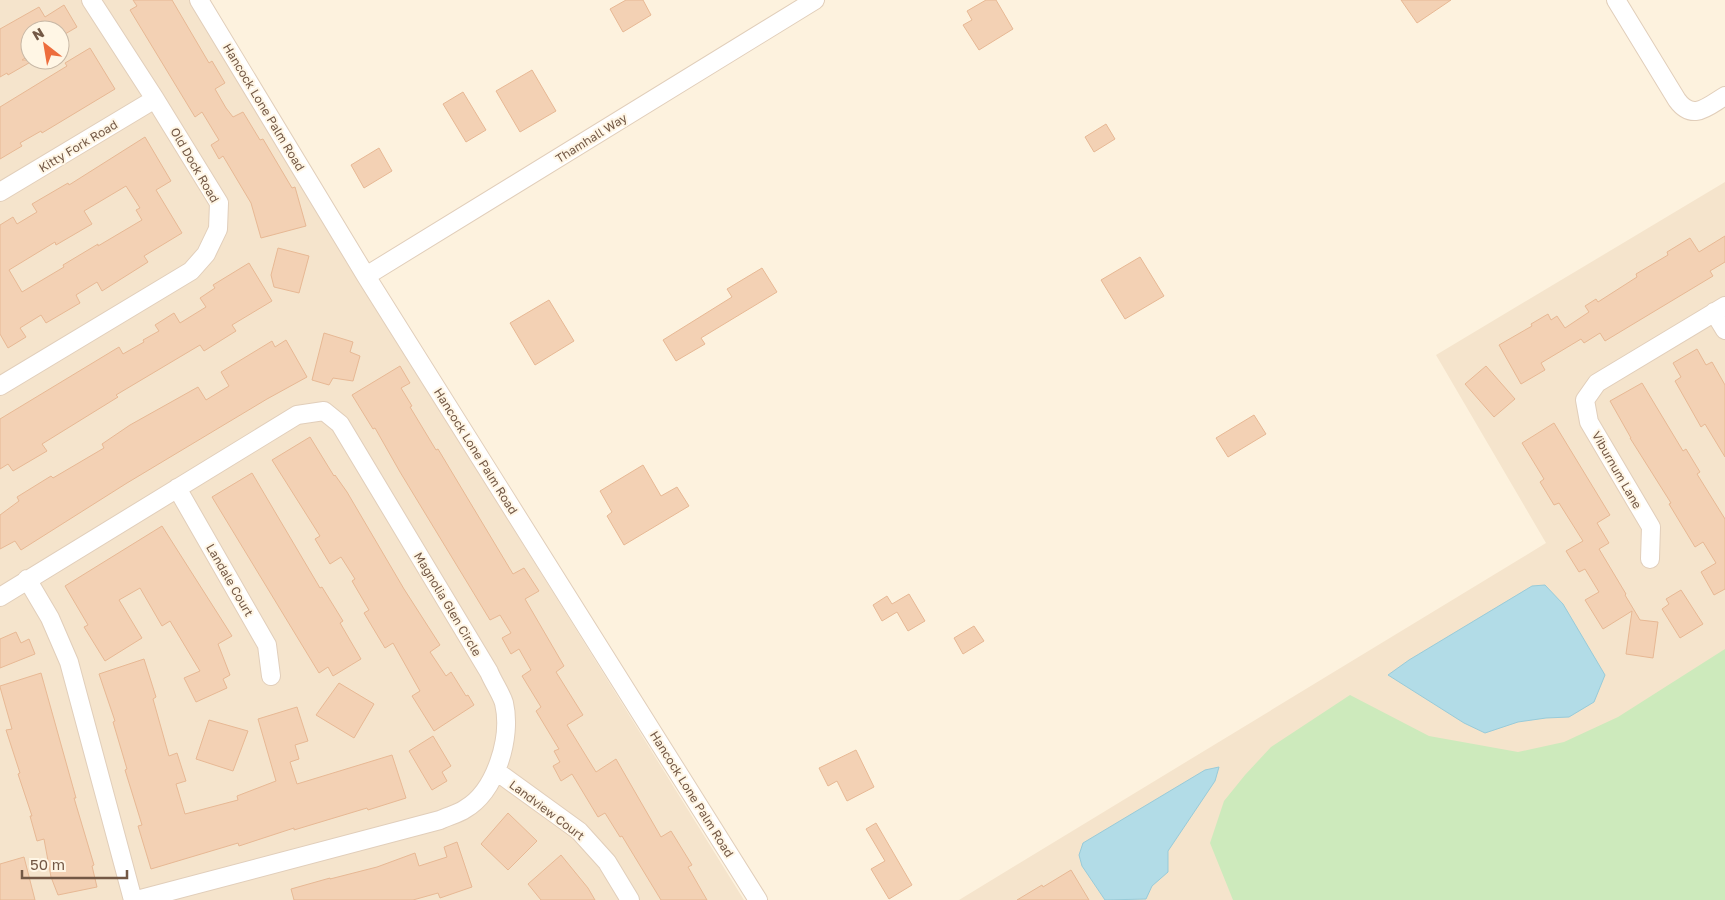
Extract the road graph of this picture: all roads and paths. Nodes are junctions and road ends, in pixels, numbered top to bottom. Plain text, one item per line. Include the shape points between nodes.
1 (91, 0) edge
2 (199, 0) edge
3 (815, 0) edge
4 (1616, 0) edge
5 (1725, 96) edge
6 (155, 99) junction
7 (0, 192) edge
8 (366, 276) junction
9 (1720, 309) edge
10 (1725, 330) edge
11 (0, 386) edge
12 (177, 488) junction
13 (1650, 559) dead end
14 (27, 579) junction
15 (0, 597) edge
16 (271, 676) dead end
17 (496, 771) junction
18 (133, 900) edge
19 (138, 900) edge
20 (630, 900) edge
21 (758, 900) edge

1 - 6 street, Old Dock Road
2 - 8 street, Hancock Lone Palm Road
3 - 8 street, Thamhall Way
4 - 5 street via 1684,108 1700,111
6 - 7 street, Kitty Fork Road
6 - 11 street, Old Dock Road via 219,203 218,229 206,254 191,271
8 - 21 street, Hancock Lone Palm Road
9 - 10 street
9 - 13 street, Viburnum Lane via 1597,382 1585,400 1588,422 1651,528
12 - 14 street, Magnolia Glen Circle
12 - 16 street, Landale Court via 267,645
12 - 17 street, Magnolia Glen Circle via 297,415 324,411 340,424 489,672 504,703 506,739
14 - 15 street, Magnolia Glen Circle
14 - 18 street via 50,618 69,662
17 - 19 street, Magnolia Glen Circle via 485,790 466,809 440,820
17 - 20 street, Landview Court via 579,831 607,862

